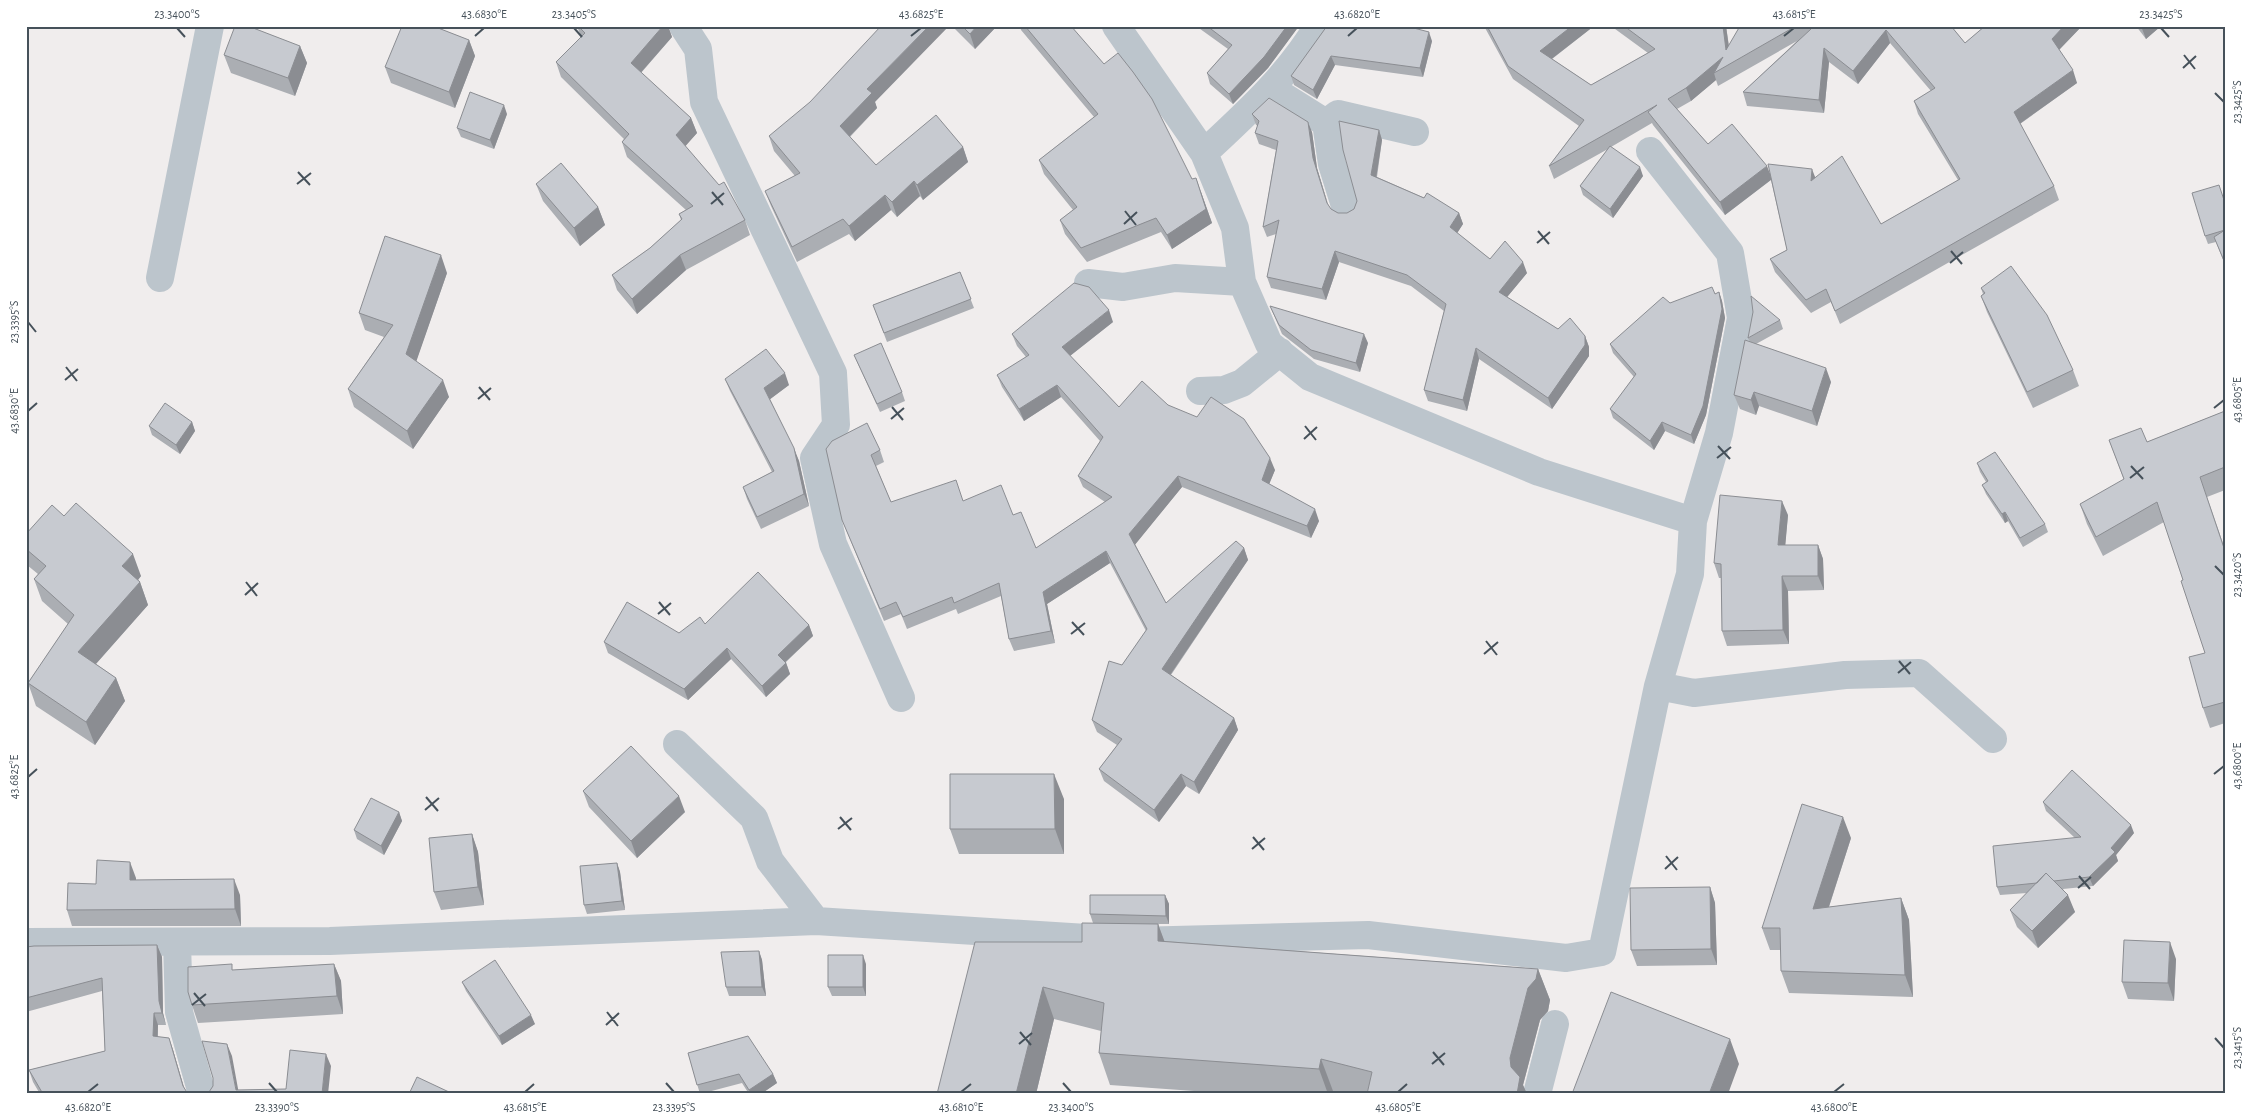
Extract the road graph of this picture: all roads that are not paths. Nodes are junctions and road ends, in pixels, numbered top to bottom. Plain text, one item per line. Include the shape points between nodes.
1 (210, 26) edge
2 (683, 26) edge
3 (1116, 26) edge
4 (1318, 26) edge
5 (1272, 89) junction
6 (1326, 123) junction
7 (1415, 132) dead end
8 (1650, 152) dead end
9 (1204, 153) junction
10 (1346, 209) dead end
11 (160, 278) dead end
12 (1242, 282) junction
13 (1088, 283) dead end
14 (1280, 352) junction
15 (1200, 391) dead end
16 (1693, 521) junction
17 (1658, 686) junction
18 (901, 698) dead end
19 (1993, 739) dead end
20 (677, 744) dead end
21 (816, 921) junction
22 (26, 942) edge
23 (177, 942) junction
24 (1555, 1024) dead end
25 (202, 1094) edge
26 (1536, 1094) edge

1 - 11 street
2 - 18 street via 698,49 704,102 832,373 836,424 814,458 833,544
3 - 9 street
4 - 5 street
5 - 6 street
5 - 9 street
6 - 7 street via 1338,114
6 - 10 street via 1332,164
8 - 16 street via 1730,253 1741,318 1719,433
9 - 12 street via 1235,228
12 - 13 street via 1176,278 1123,287
12 - 14 street via 1269,344
14 - 15 street via 1242,383 1224,390
14 - 16 street via 1310,377 1539,472
16 - 17 street via 1690,574
17 - 19 street via 1694,693 1845,675 1919,673
17 - 21 street via 1602,952 1566,958 1368,935 1134,941
20 - 21 street via 754,818 770,860
21 - 23 street via 330,941
22 - 23 street
23 - 25 street via 179,1012
24 - 26 street

